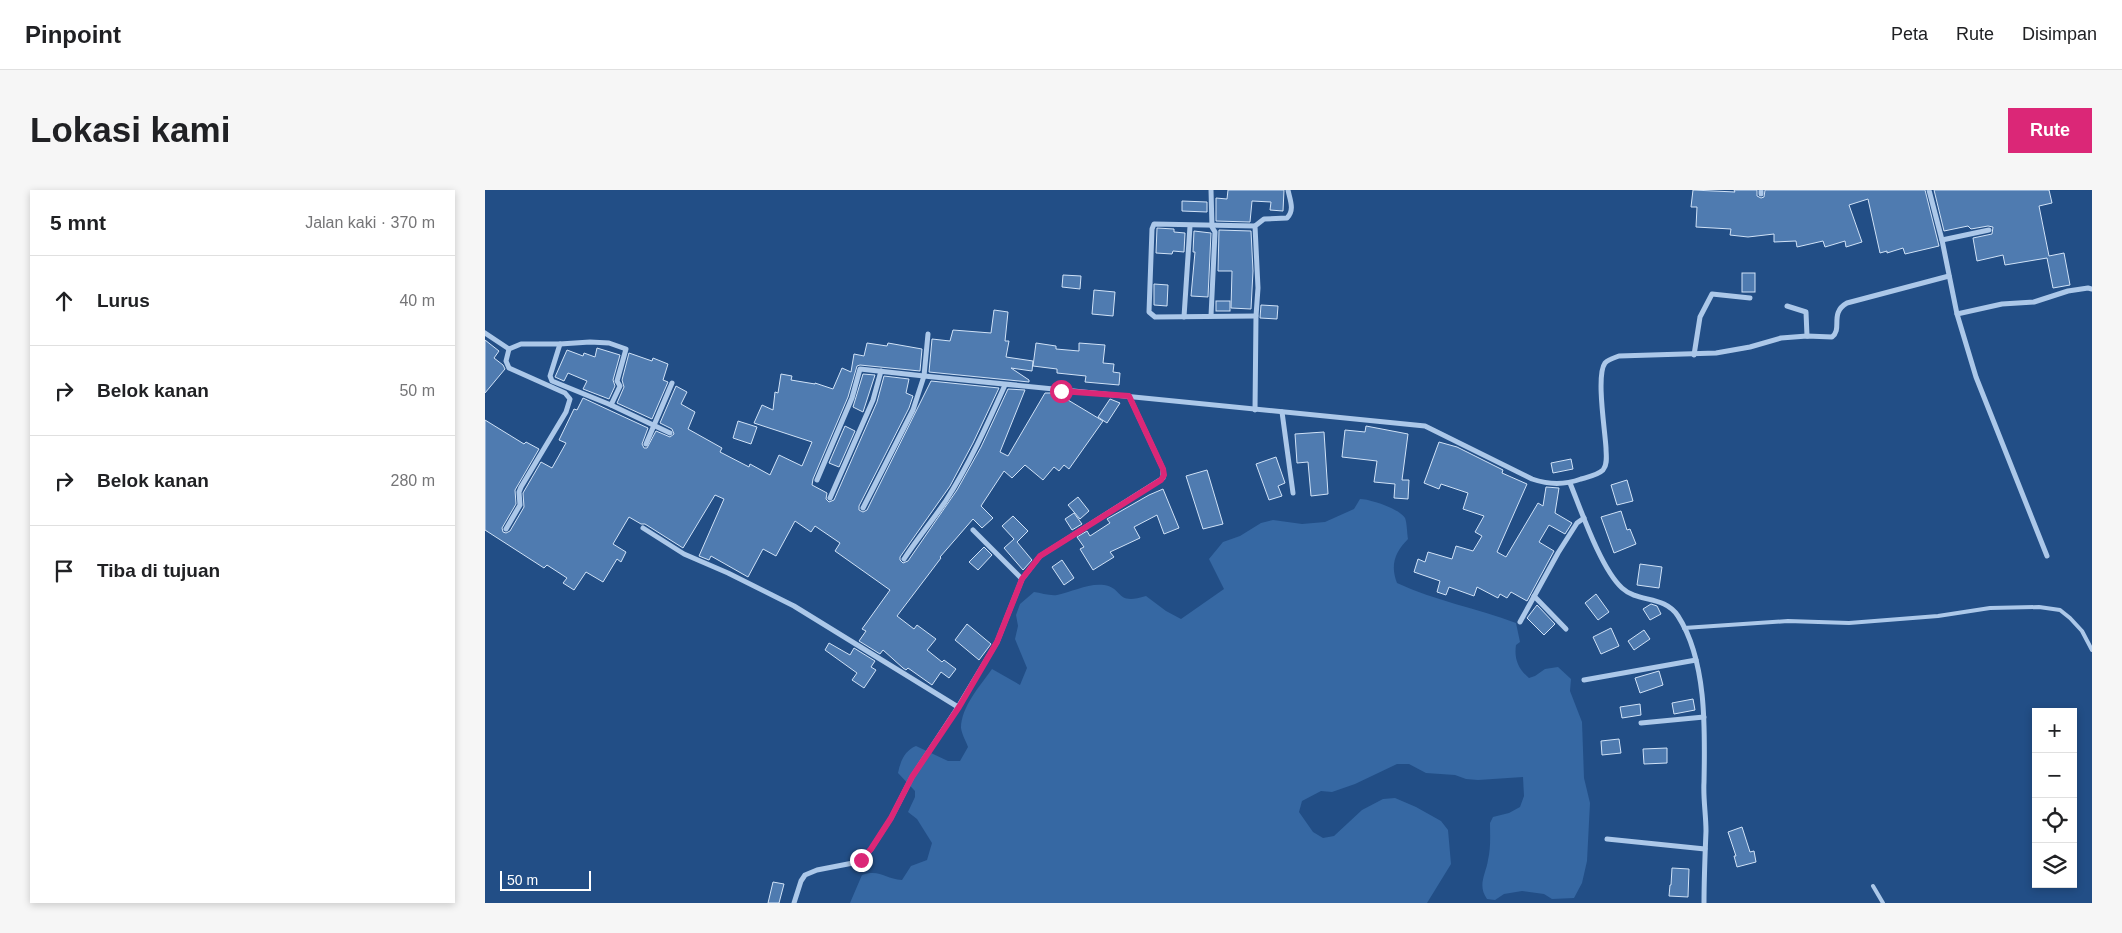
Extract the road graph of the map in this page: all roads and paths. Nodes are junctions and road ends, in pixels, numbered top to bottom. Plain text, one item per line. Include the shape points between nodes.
1 (1211, 190) edge
2 (1288, 190) edge
3 (1929, 190) edge
4 (1190, 226) junction
5 (1255, 226) junction
6 (1212, 227) junction
7 (1989, 230) dead end
8 (1942, 240) junction
9 (1949, 276) junction
10 (2092, 290) edge
11 (1750, 298) dead end
12 (1787, 306) dead end
13 (1957, 314) junction
14 (1211, 316) junction
15 (1256, 316) junction
16 (1184, 317) junction
17 (485, 333) edge
18 (928, 334) dead end
19 (1807, 336) junction
20 (560, 344) junction
21 (509, 349) junction
22 (1694, 355) junction
23 (881, 371) junction
24 (924, 376) junction
25 (672, 382) dead end
26 (1005, 385) junction
27 (1129, 396) junction
28 (611, 405) junction
29 (1255, 410) junction
30 (1282, 412) junction
31 (653, 424) junction
32 (670, 433) dead end
33 (646, 444) dead end
34 (817, 480) dead end
35 (1570, 483) junction
36 (1293, 492) dead end
37 (830, 498) dead end
38 (863, 508) dead end
39 (1584, 518) junction
40 (643, 528) dead end
41 (506, 529) dead end
42 (973, 530) dead end
43 (2047, 556) dead end
44 (904, 559) dead end
45 (1022, 579) junction
46 (1534, 596) junction
47 (1520, 622) dead end
48 (1684, 628) junction
49 (1566, 629) dead end
50 (2092, 650) edge
51 (1696, 660) junction
52 (1584, 680) dead end
53 (959, 707) junction
54 (1704, 717) junction
55 (1641, 723) dead end
56 (1607, 839) dead end
57 (1705, 849) junction
58 (1873, 886) dead end
59 (793, 903) edge
60 (1704, 903) edge
61 (1883, 903) edge

1 - 6 street
2 - 5 street via 1292,209 1289,216 1264,219
3 - 8 street
4 - 6 street
4 - 16 street
4 - 16 street via 1156,224 1152,229 1149,312 1155,317
5 - 6 street
5 - 15 street
6 - 14 street via 1215,232
7 - 8 street
8 - 9 street
9 - 13 street
9 - 19 street via 1847,303 1839,309 1836,317 1835,336
10 - 13 street via 2069,291 2034,302 2002,304
11 - 22 street via 1712,294 1700,317
12 - 19 street via 1807,314
13 - 43 street via 1976,377
14 - 15 street
14 - 16 street
15 - 29 street
17 - 21 street
18 - 24 street
19 - 22 street
20 - 21 street via 521,344
20 - 28 street via 550,380
20 - 28 street via 609,343 626,349 617,380 620,386
21 - 41 street via 506,361 509,368 565,393 570,399 566,412 521,487 520,505
22 - 35 street via 1619,356 1606,362 1600,385 1606,464 1600,472
23 - 24 street
23 - 34 street via 860,369 852,398
23 - 37 street via 873,400
24 - 26 street
24 - 38 street via 913,410
25 - 31 street
26 - 27 street
26 - 44 street via 958,480
27 - 29 street
27 - 45 street via 1163,469 1163,478 1040,556
28 - 31 street
29 - 30 street
30 - 35 street via 1425,426 1532,479 1547,484
30 - 36 street
31 - 32 street
31 - 33 street
35 - 39 street
39 - 46 street via 1577,523 1558,552
39 - 48 street via 1610,573 1621,587 1634,595 1666,604
40 - 53 street via 684,554 794,606
42 - 45 street
45 - 53 street via 997,642
46 - 47 street
46 - 49 street
48 - 50 lane via 1788,620 1849,623 1990,608 2039,607 2060,610 2070,618 2082,630
48 - 51 street
51 - 52 street
51 - 54 street
53 - 59 street via 912,777 866,856 853,863 805,875
54 - 55 street
54 - 57 street
56 - 57 street
57 - 60 street
58 - 61 lane

